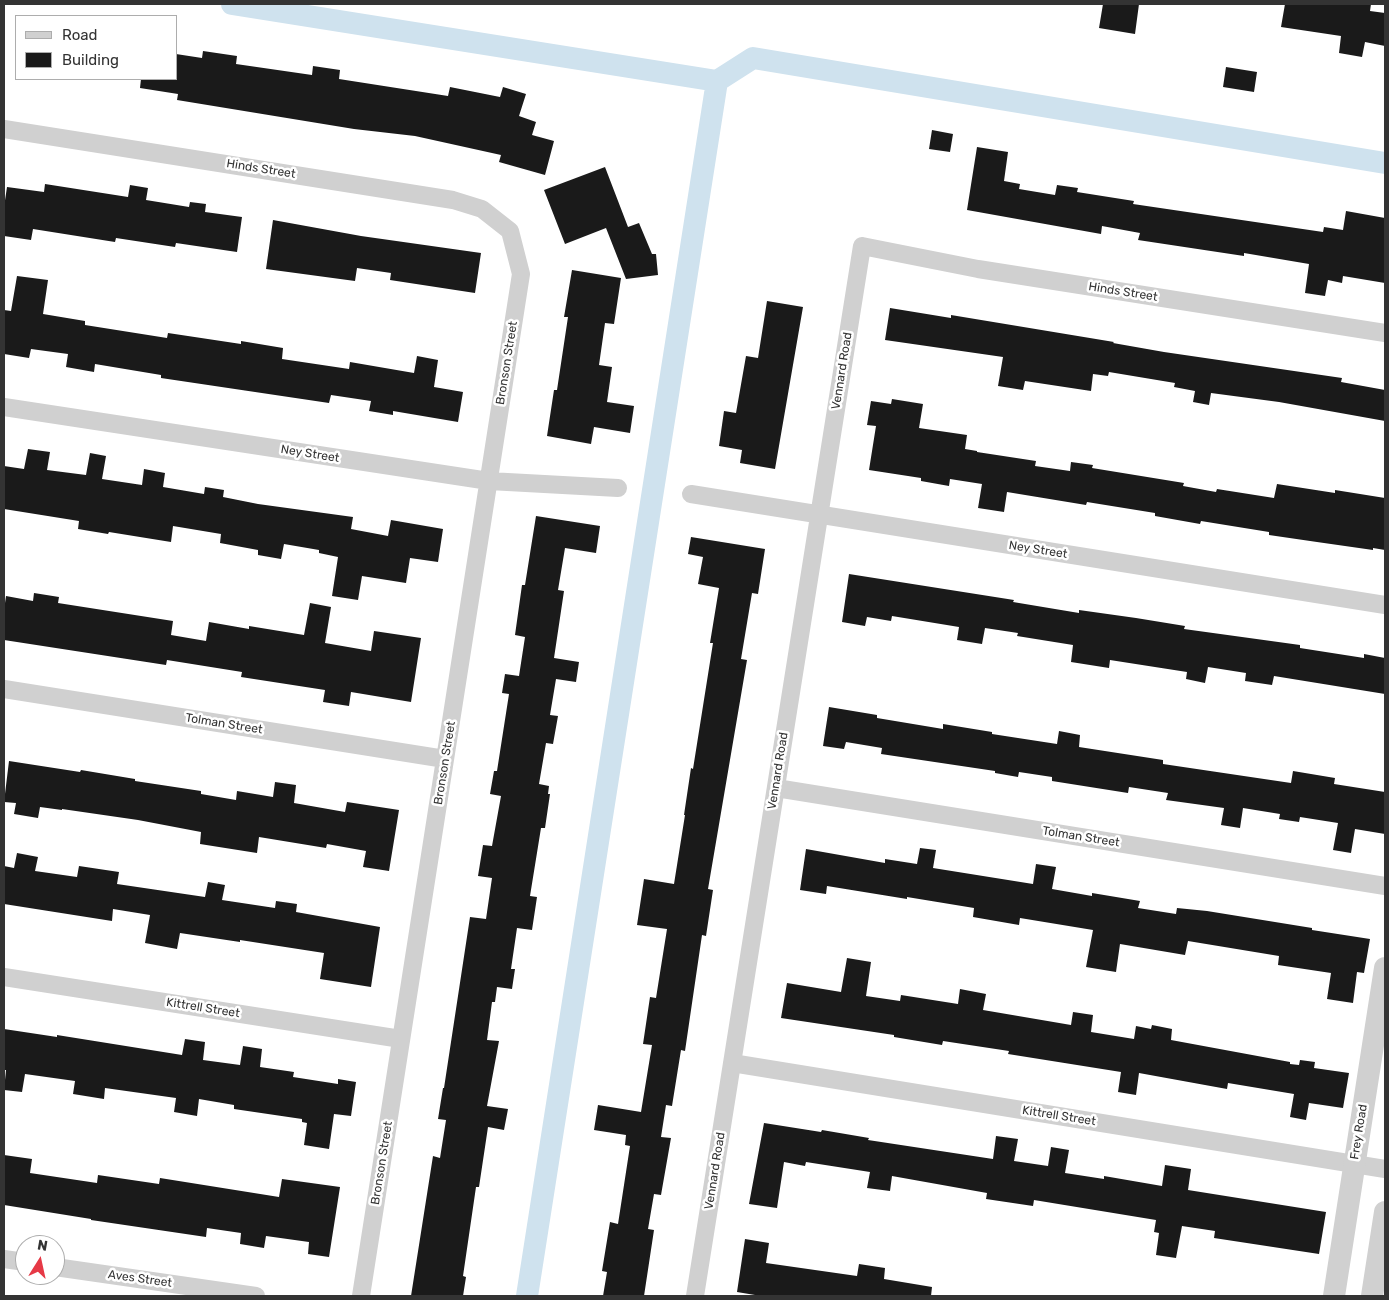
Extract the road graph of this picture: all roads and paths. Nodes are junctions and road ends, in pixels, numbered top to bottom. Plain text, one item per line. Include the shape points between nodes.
1 (4, 129) edge
2 (510, 231) joint
3 (862, 246) joint
4 (1385, 333) edge
5 (4, 407) edge
6 (489, 481) junction
7 (618, 488) dead end
8 (691, 494) dead end
9 (819, 515) junction
10 (1385, 605) edge
11 (4, 689) edge
12 (445, 759) junction
13 (776, 788) junction
14 (1385, 886) edge
15 (1385, 968) edge
16 (4, 977) edge
17 (402, 1039) junction
18 (732, 1063) junction
19 (1354, 1164) junction
20 (1385, 1169) edge
21 (1385, 1212) edge
22 (65, 1267) edge
23 (256, 1296) edge
24 (361, 1296) edge
25 (695, 1296) edge
26 (1334, 1296) edge
27 (1372, 1296) edge

1 - 2 street, Hinds Street via 453,200 482,209
2 - 6 street, Bronson Street via 521,274
3 - 4 street, Hinds Street via 978,269
3 - 9 street, Vennard Road
5 - 6 street, Ney Street
6 - 7 street, Ney Street
6 - 12 street, Bronson Street
8 - 9 street, Ney Street
9 - 10 street, Ney Street
9 - 13 street, Vennard Road
11 - 12 street, Tolman Street
12 - 17 street, Bronson Street
13 - 14 street, Tolman Street
13 - 18 street, Vennard Road
15 - 19 street, Frey Road
16 - 17 street, Kittrell Street
17 - 24 street, Bronson Street
18 - 19 street, Kittrell Street
18 - 25 street, Vennard Road
19 - 20 street, Kittrell Street
19 - 26 street, Frey Road
21 - 27 street
22 - 23 street, Aves Street

